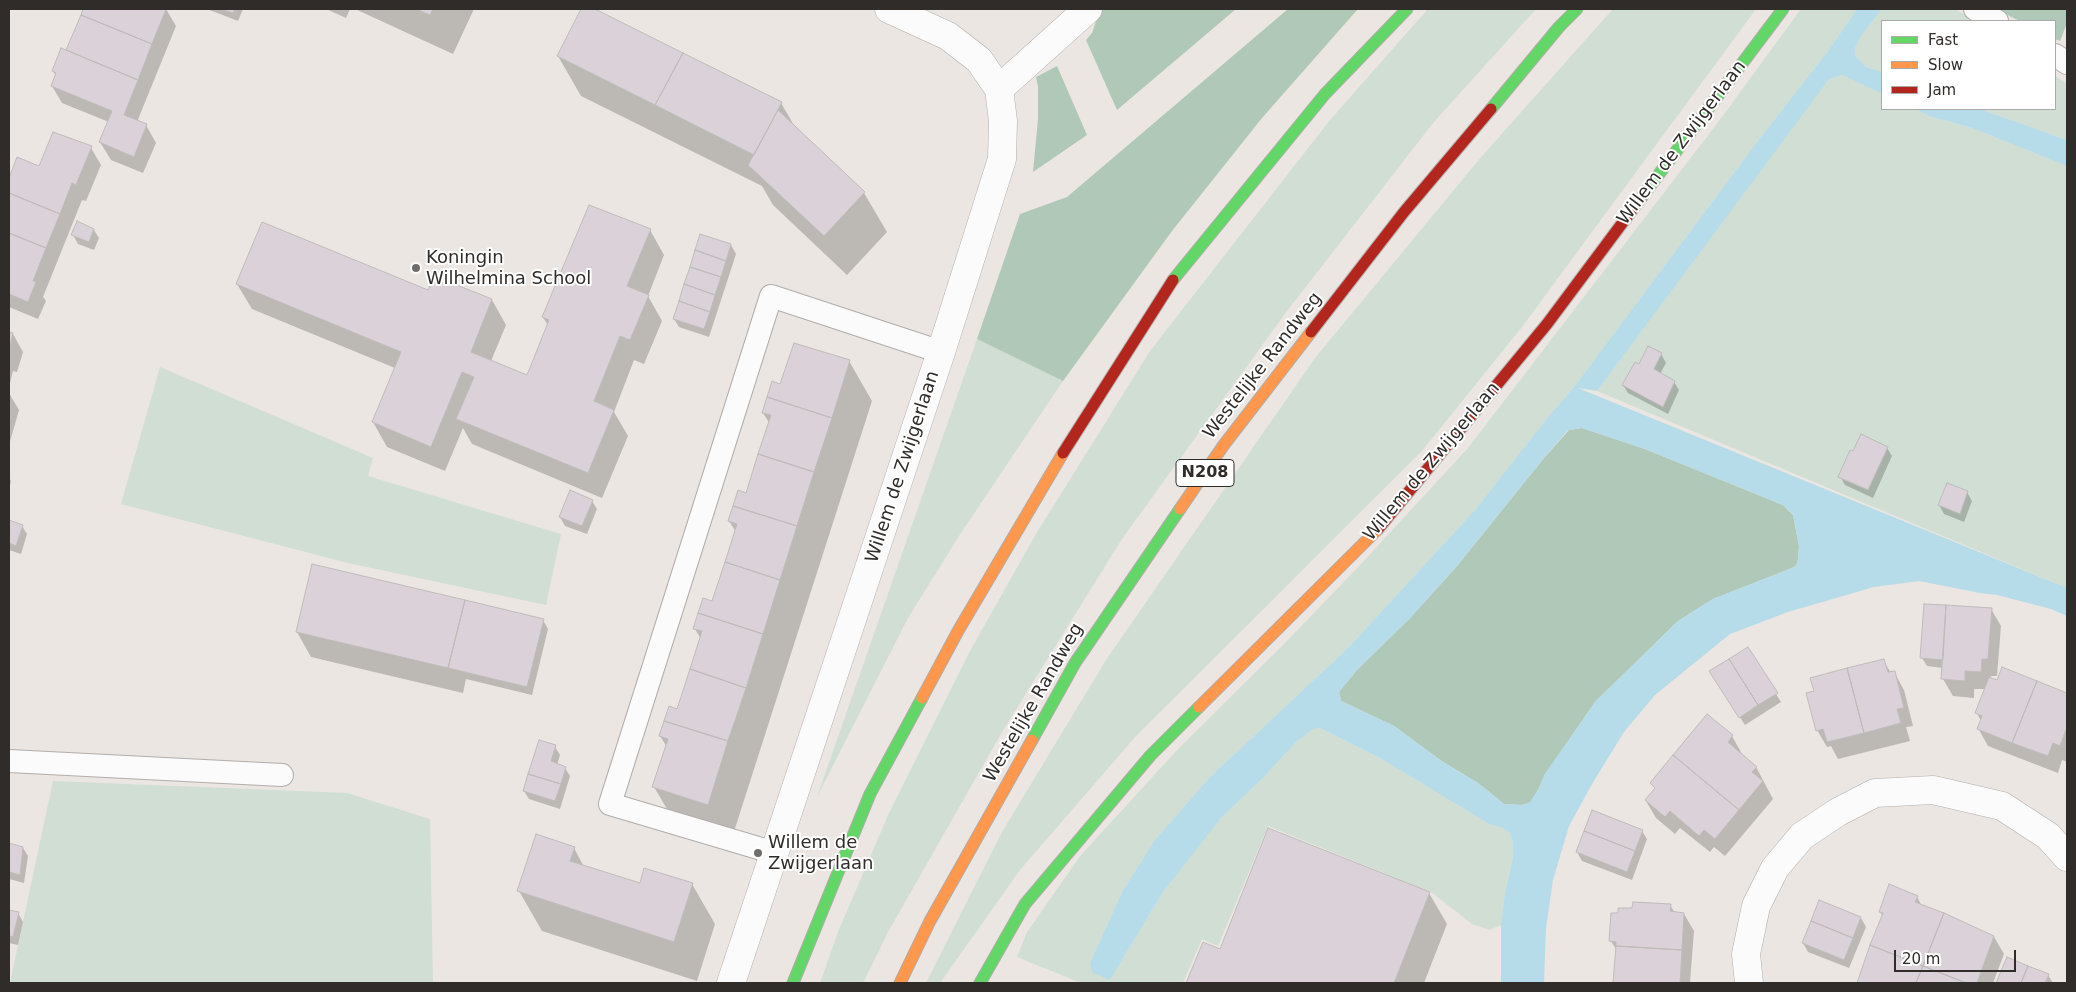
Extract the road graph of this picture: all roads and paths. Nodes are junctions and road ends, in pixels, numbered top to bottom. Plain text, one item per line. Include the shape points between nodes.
1 (889, 9) edge
2 (1088, 9) edge
3 (1406, 9) edge
4 (1577, 9) edge
5 (1783, 9) edge
6 (1975, 9) edge
7 (1995, 20) edge
8 (2056, 56) edge
9 (2067, 63) edge
10 (999, 89) junction
11 (941, 352) junction
12 (9, 761) edge
13 (282, 775) dead end
14 (775, 854) junction
15 (2067, 858) edge
16 (731, 983) edge
17 (793, 983) edge
18 (900, 983) edge
19 (980, 983) edge
20 (1749, 983) edge

1 - 10 street via 948,36 979,60
2 - 10 street
3 - 17 main road via 1325,94 1166,289 1067,446 958,631 870,794
4 - 18 main road, Westelijke Randweg / N208 via 1404,212 1223,446 1075,663 930,921
5 - 19 main road, Willem de Zwijgerlaan via 1546,324 1388,519 1150,756 1025,904
6 - 7 lane
8 - 9 lane
10 - 11 street, Willem de Zwijgerlaan via 1003,121 1002,159
11 - 14 street, Willem de Zwijgerlaan
11 - 14 lane via 771,296 610,804
12 - 13 lane
14 - 16 street, Willem de Zwijgerlaan
15 - 20 street via 2048,836 2002,806 1933,790 1875,793 1802,836 1775,868 1756,906 1746,954

